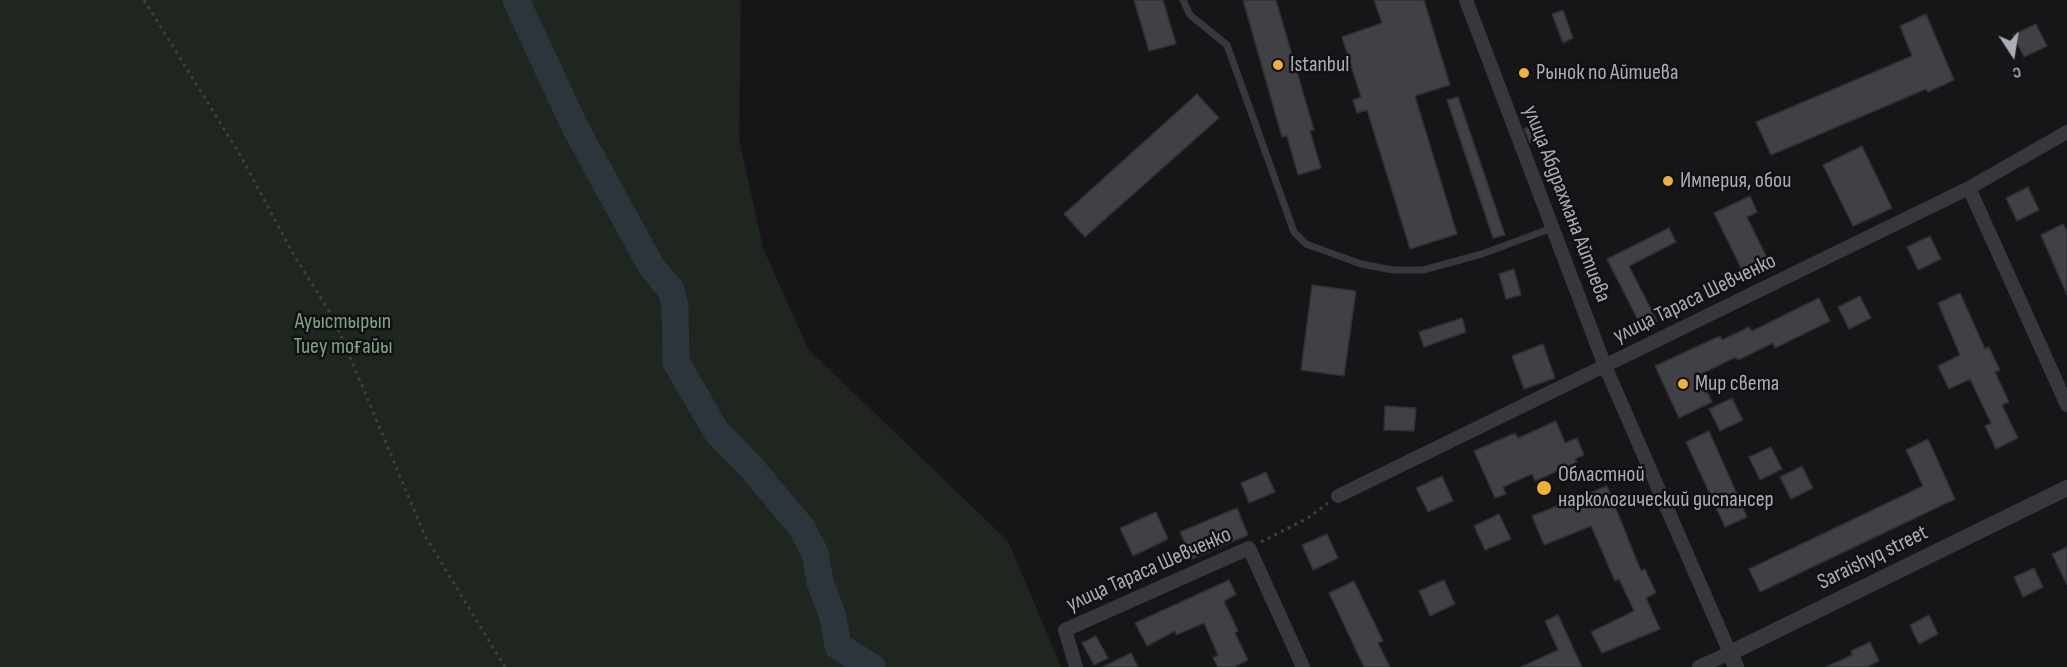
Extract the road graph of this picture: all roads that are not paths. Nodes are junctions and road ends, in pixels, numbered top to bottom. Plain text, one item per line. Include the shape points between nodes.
1 (1183, 0) edge
2 (1467, 0) edge
3 (2067, 132) edge
4 (1969, 188) junction
5 (1552, 228) junction
6 (1605, 366) junction
7 (2067, 405) edge
8 (2067, 489) edge
9 (1338, 496) road end
10 (1733, 660) edge
11 (1076, 667) edge
12 (1304, 667) edge
13 (1698, 667) edge

1 - 5 lane via 1190,15 1227,45 1294,232 1306,244 1361,264 1423,270 1482,254
2 - 5 street, улица Абдрахмана Айтиева
3 - 4 street, улица Тараса Шевченко
4 - 6 street, улица Тараса Шевченко
4 - 7 street
5 - 6 street, улица Абдрахмана Айтиева
6 - 9 street, улица Тараса Шевченко
6 - 10 street, улица Абдрахмана Айтиева
8 - 10 street, Saraishyq street
10 - 13 street, Saraishyq street
11 - 12 street, улица Тараса Шевченко via 1065,630 1249,548

